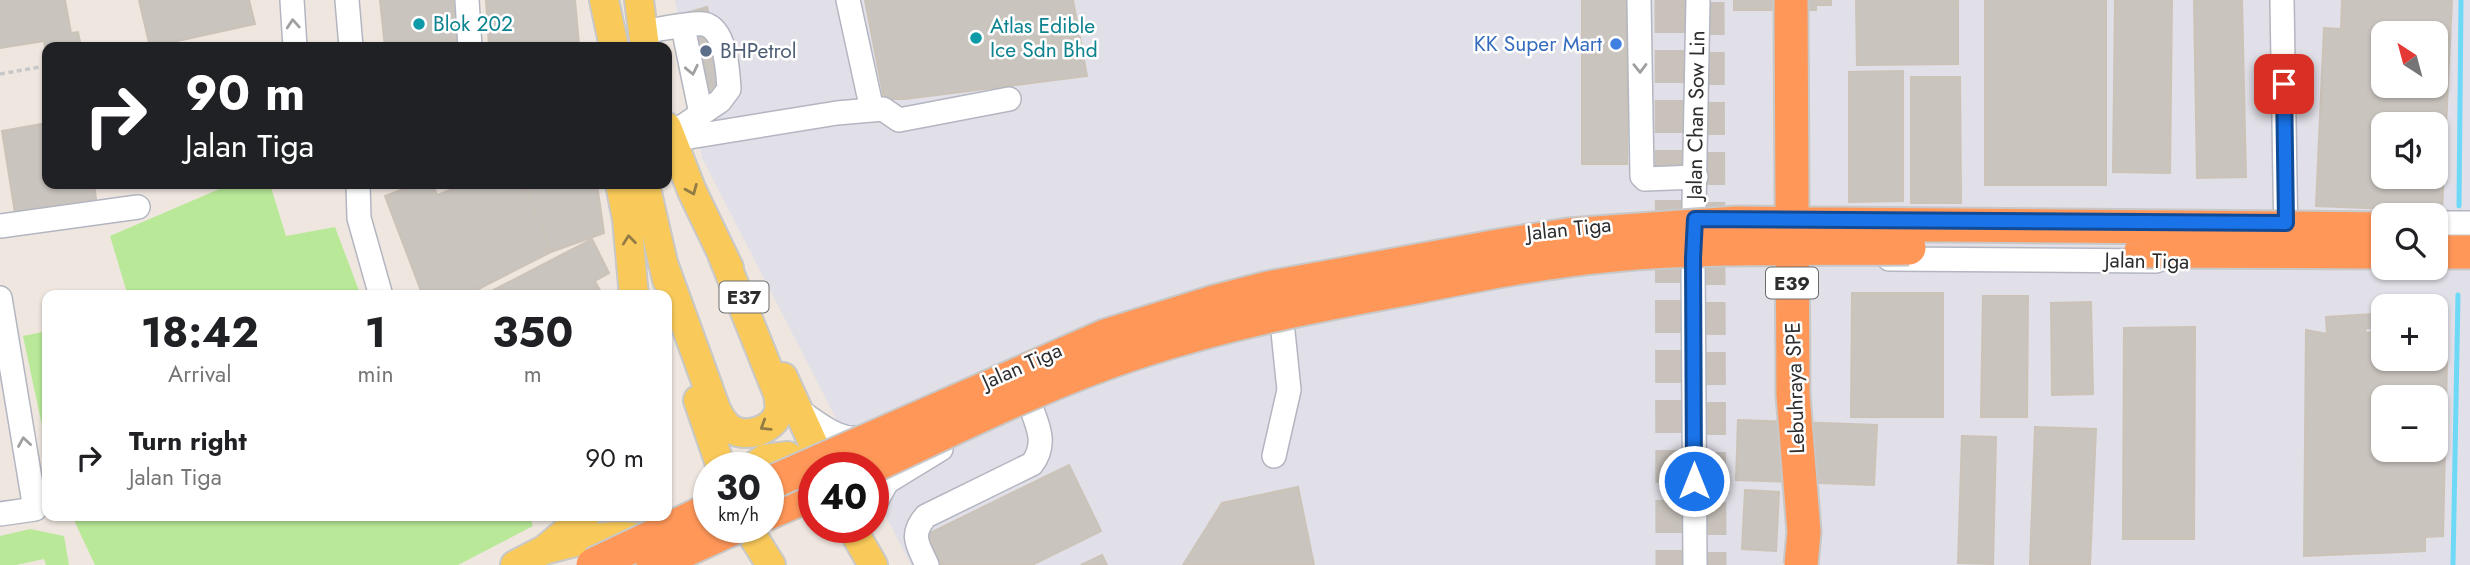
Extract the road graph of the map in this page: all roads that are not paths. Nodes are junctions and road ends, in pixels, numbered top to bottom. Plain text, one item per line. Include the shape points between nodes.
1 (292, 0) edge
2 (347, 0) edge
3 (467, 0) edge
4 (639, 0) edge
5 (848, 0) edge
6 (1639, 0) edge
7 (1698, 0) edge
8 (1791, 0) edge
9 (1808, 0) edge
10 (2282, 0) edge
11 (604, 3) edge
12 (682, 27) junction
13 (644, 40) edge
14 (295, 42) edge
15 (351, 42) edge
16 (470, 42) edge
17 (604, 42) edge
18 (613, 42) edge
19 (1009, 99) dead end
20 (872, 110) junction
21 (701, 114) junction
22 (672, 132) edge
23 (672, 134) edge
24 (672, 141) edge
25 (1696, 177) junction
26 (358, 189) edge
27 (621, 189) edge
28 (646, 189) edge
29 (138, 207) dead end
30 (1695, 219) junction
31 (2286, 223) junction
32 (2371, 223) edge
33 (2448, 223) edge
34 (2470, 223) edge
35 (0, 226) edge
36 (2371, 229) edge
37 (2448, 229) edge
38 (2470, 230) edge
39 (2371, 252) edge
40 (2448, 252) edge
41 (2470, 252) edge
42 (722, 254) junction
43 (1693, 258) junction
44 (2470, 260) edge
45 (2371, 261) edge
46 (2448, 261) edge
47 (2287, 262) junction
48 (663, 263) junction
49 (380, 290) edge
50 (633, 290) edge
51 (670, 290) edge
52 (0, 298) edge
53 (672, 298) edge
54 (1282, 322) junction
55 (1029, 402) junction
56 (798, 410) junction
57 (716, 452) edge
58 (817, 452) edge
59 (1275, 456) dead end
60 (889, 459) edge
61 (784, 477) edge
62 (889, 481) edge
63 (0, 514) edge
64 (693, 518) edge
65 (578, 521) edge
66 (557, 535) edge
67 (701, 543) edge
68 (757, 543) edge
69 (771, 543) edge
70 (844, 543) edge
71 (861, 543) edge
72 (870, 543) edge
73 (515, 565) edge
74 (593, 565) edge
75 (653, 565) edge
76 (693, 565) edge
77 (771, 565) edge
78 (782, 565) edge
79 (856, 565) edge
80 (875, 565) edge
81 (927, 565) edge
82 (1695, 565) edge
83 (1801, 565) edge
84 (1816, 565) edge

14 -> 1 street
2 - 15 street
3 - 16 street
4 - 13 main road
5 - 20 street
6 -> 25 street via 1642,176
7 - 25 street, Jalan Chan Sow Lin
8 - 83 highway, Lebuhraya SPE / E39, bridge via 1793,395 1804,532
9 - 84 highway, Lebuhraya SPE / E39, bridge via 1806,392
10 - 31 street
11 - 17 main road
11 - 18 main road
12 - 13 street
12 -> 21 street
12 - 21 street via 704,24 714,30 726,57 729,89
19 - 20 street via 899,120 883,109
20 - 23 street
21 - 22 street
24 -> 42 main road, E37
25 - 30 street, Jalan Chan Sow Lin
26 - 49 street via 359,218
50 -> 27 main road
28 - 48 main road
29 - 35 street
30 - 31 street, Jalan Tiga
30 - 43 street, Jalan Chan Sow Lin
30 - 56 street, Jalan Tiga via 1518,234 1401,253 1220,292 1068,345 862,438 836,435
31 - 32 street, Jalan Tiga
31 - 47 street
33 - 34 street
36 - 61 highway, bridge via 1737,223 1504,244 1268,288 1144,323 1092,341
37 - 38 highway
39 - 60 highway, bridge via 1957,247 1611,255 1234,323 1061,381
40 - 41 highway
42 -> 48 main road via 780,405 774,421 749,434 730,429 716,409
42 - 56 main road, E37
43 - 47 street, Jalan Tiga
43 - 54 street, Jalan Tiga via 1555,268
43 - 82 street, Jalan Chan Sow Lin
44 - 46 street
45 - 47 street, Jalan Tiga
48 - 51 main road
63 -> 52 street via 35,509
53 - 57 main road
54 - 55 street, Jalan Tiga via 1150,358
54 - 59 street via 1289,390
55 - 62 street, Jalan Tiga
55 - 81 street via 1041,435 1035,460 926,516 918,525 916,538
56 - 58 main road, E37
64 - 74 highway, bridge
65 - 66 main road
66 - 73 main road
66 - 76 main road via 621,535 663,542
67 - 75 highway, bridge
68 - 77 main road
69 - 78 main road
70 - 79 main road
71 - 80 main road
72 - 80 street

